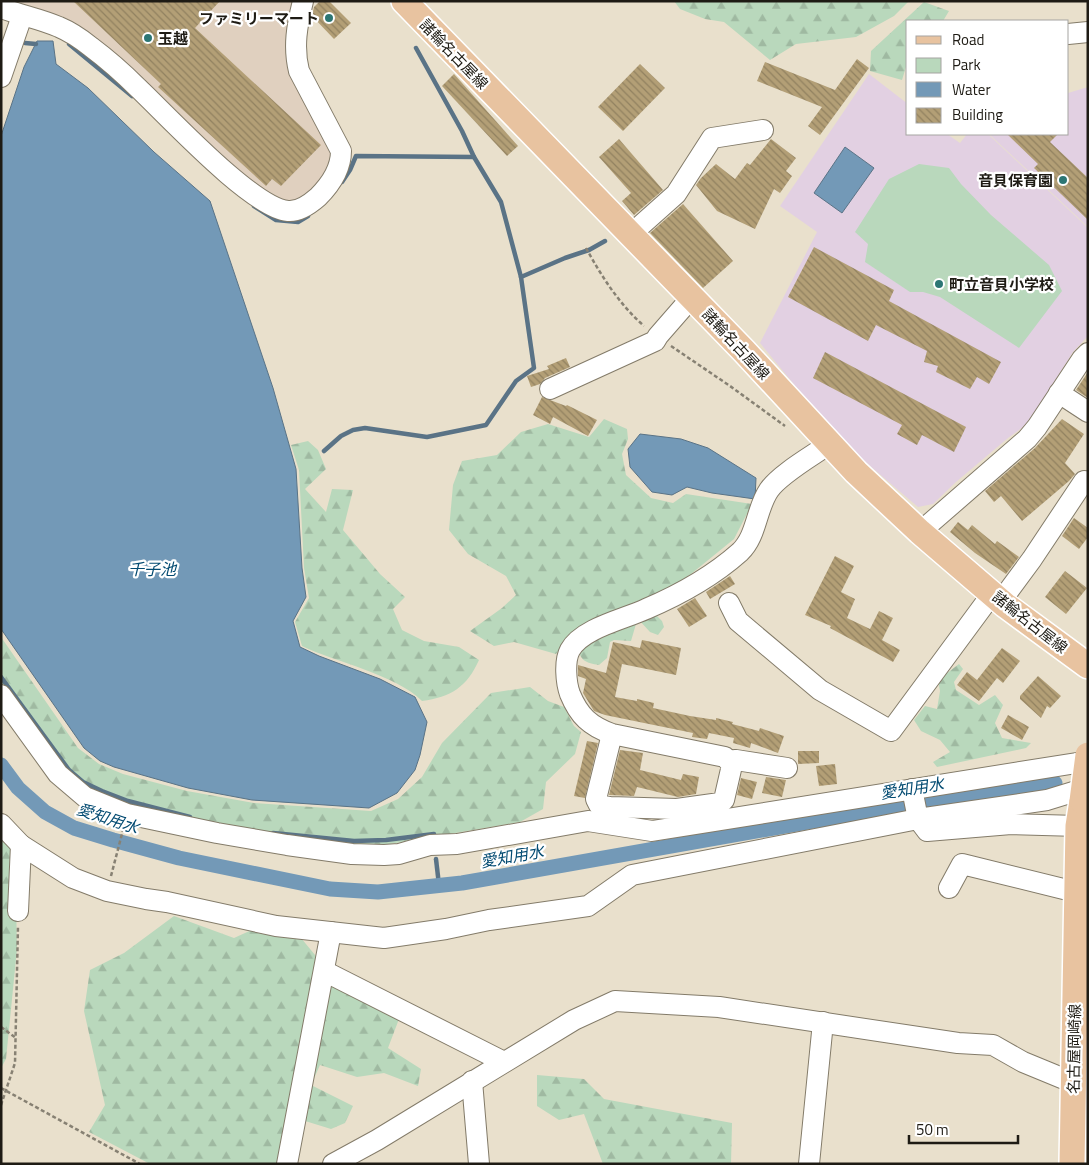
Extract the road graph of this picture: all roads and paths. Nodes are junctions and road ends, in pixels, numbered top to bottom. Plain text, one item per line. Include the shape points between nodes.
1 (303, 1) edge
2 (404, 1) edge
3 (1, 8) edge
4 (22, 16) junction
5 (1088, 32) edge
6 (1069, 34) edge
7 (1, 77) edge
8 (763, 130) dead end
9 (630, 235) junction
10 (586, 248) dead end
11 (692, 297) junction
12 (657, 337) junction
13 (1088, 354) edge
14 (550, 388) dead end
15 (1059, 393) junction
16 (1088, 412) edge
17 (792, 432) dead end
18 (829, 444) junction
19 (1088, 484) edge
20 (920, 532) junction
21 (997, 597) junction
22 (729, 603) dead end
23 (1088, 666) edge
24 (1, 695) edge
25 (612, 734) junction
26 (1088, 755) edge
27 (729, 761) junction
28 (1088, 766) edge
29 (787, 768) dead end
30 (912, 789) junction
31 (1085, 793) edge
32 (127, 814) junction
33 (918, 819) junction
34 (1, 824) edge
35 (1078, 826) junction
36 (21, 844) junction
37 (949, 888) dead end
38 (107, 891) junction
39 (1082, 893) edge
40 (18, 911) joint
41 (331, 932) junction
42 (324, 970) junction
43 (822, 1022) junction
44 (1, 1027) edge
45 (1081, 1028) edge
46 (16, 1038) junction
47 (504, 1062) junction
48 (472, 1081) junction
49 (1074, 1083) junction
50 (1, 1088) edge
51 (6, 1090) junction
52 (1, 1105) edge
53 (140, 1164) edge
54 (286, 1164) edge
55 (333, 1164) edge
56 (478, 1164) edge
57 (809, 1164) edge
58 (1072, 1164) edge

1 - 4 street via 296,32 299,71 341,151 341,161 321,193 296,211 275,208 236,181 135,84 75,36 58,26
2 - 9 main road, 諸輪名古屋線
3 - 4 street
4 - 7 street
5 - 6 street
8 - 9 street via 712,138 676,194
9 - 11 main road, 諸輪名古屋線
10 - 12 path via 606,284 626,309
11 - 12 street
11 - 18 main road, 諸輪名古屋線
12 - 14 street via 655,341
12 - 17 path
13 - 15 street
15 - 16 street
15 - 20 street via 1028,439
18 - 20 main road, 諸輪名古屋線
18 - 25 street via 769,490 741,551 707,577 646,609 588,634 570,649 566,666 569,692 578,713 600,730
19 - 21 street via 1084,481 1032,558
20 - 21 main road, 諸輪名古屋線
21 - 22 street via 891,731 820,690 738,621
21 - 23 main road, 諸輪名古屋線
24 - 32 street via 58,774 85,797
25 - 27 street via 726,757
25 - 27 street via 596,799 599,805 677,809 720,803 724,800 732,765
26 - 31 main road, 名古屋岡崎線, bridge
27 - 29 street
28 - 30 street via 1083,762
30 - 32 street via 652,831 588,821 384,855 288,845
30 - 33 street
31 - 33 street via 1086,788 1047,800
31 - 35 main road, 名古屋岡崎線
32 - 38 path
33 - 35 street via 928,831 1011,824
33 - 41 street via 632,875 588,906 384,938
34 - 36 street
35 - 39 main road, 名古屋岡崎線
36 - 38 street via 73,878
36 - 40 street
37 - 39 street via 962,864
38 - 41 street via 276,926
39 - 45 main road, 名古屋岡崎線
40 - 46 path
41 - 42 street
42 - 47 street
42 - 54 street
43 - 47 street via 719,1008 615,1001 574,1020
43 - 49 street via 958,1043 993,1045 1023,1062
43 - 57 street
44 - 46 path
45 - 49 main road, 名古屋岡崎線
46 - 51 path via 15,1063
47 - 48 street
48 - 55 street
48 - 56 street
49 - 58 main road, 名古屋岡崎線
50 - 51 path
51 - 52 path
51 - 53 path

